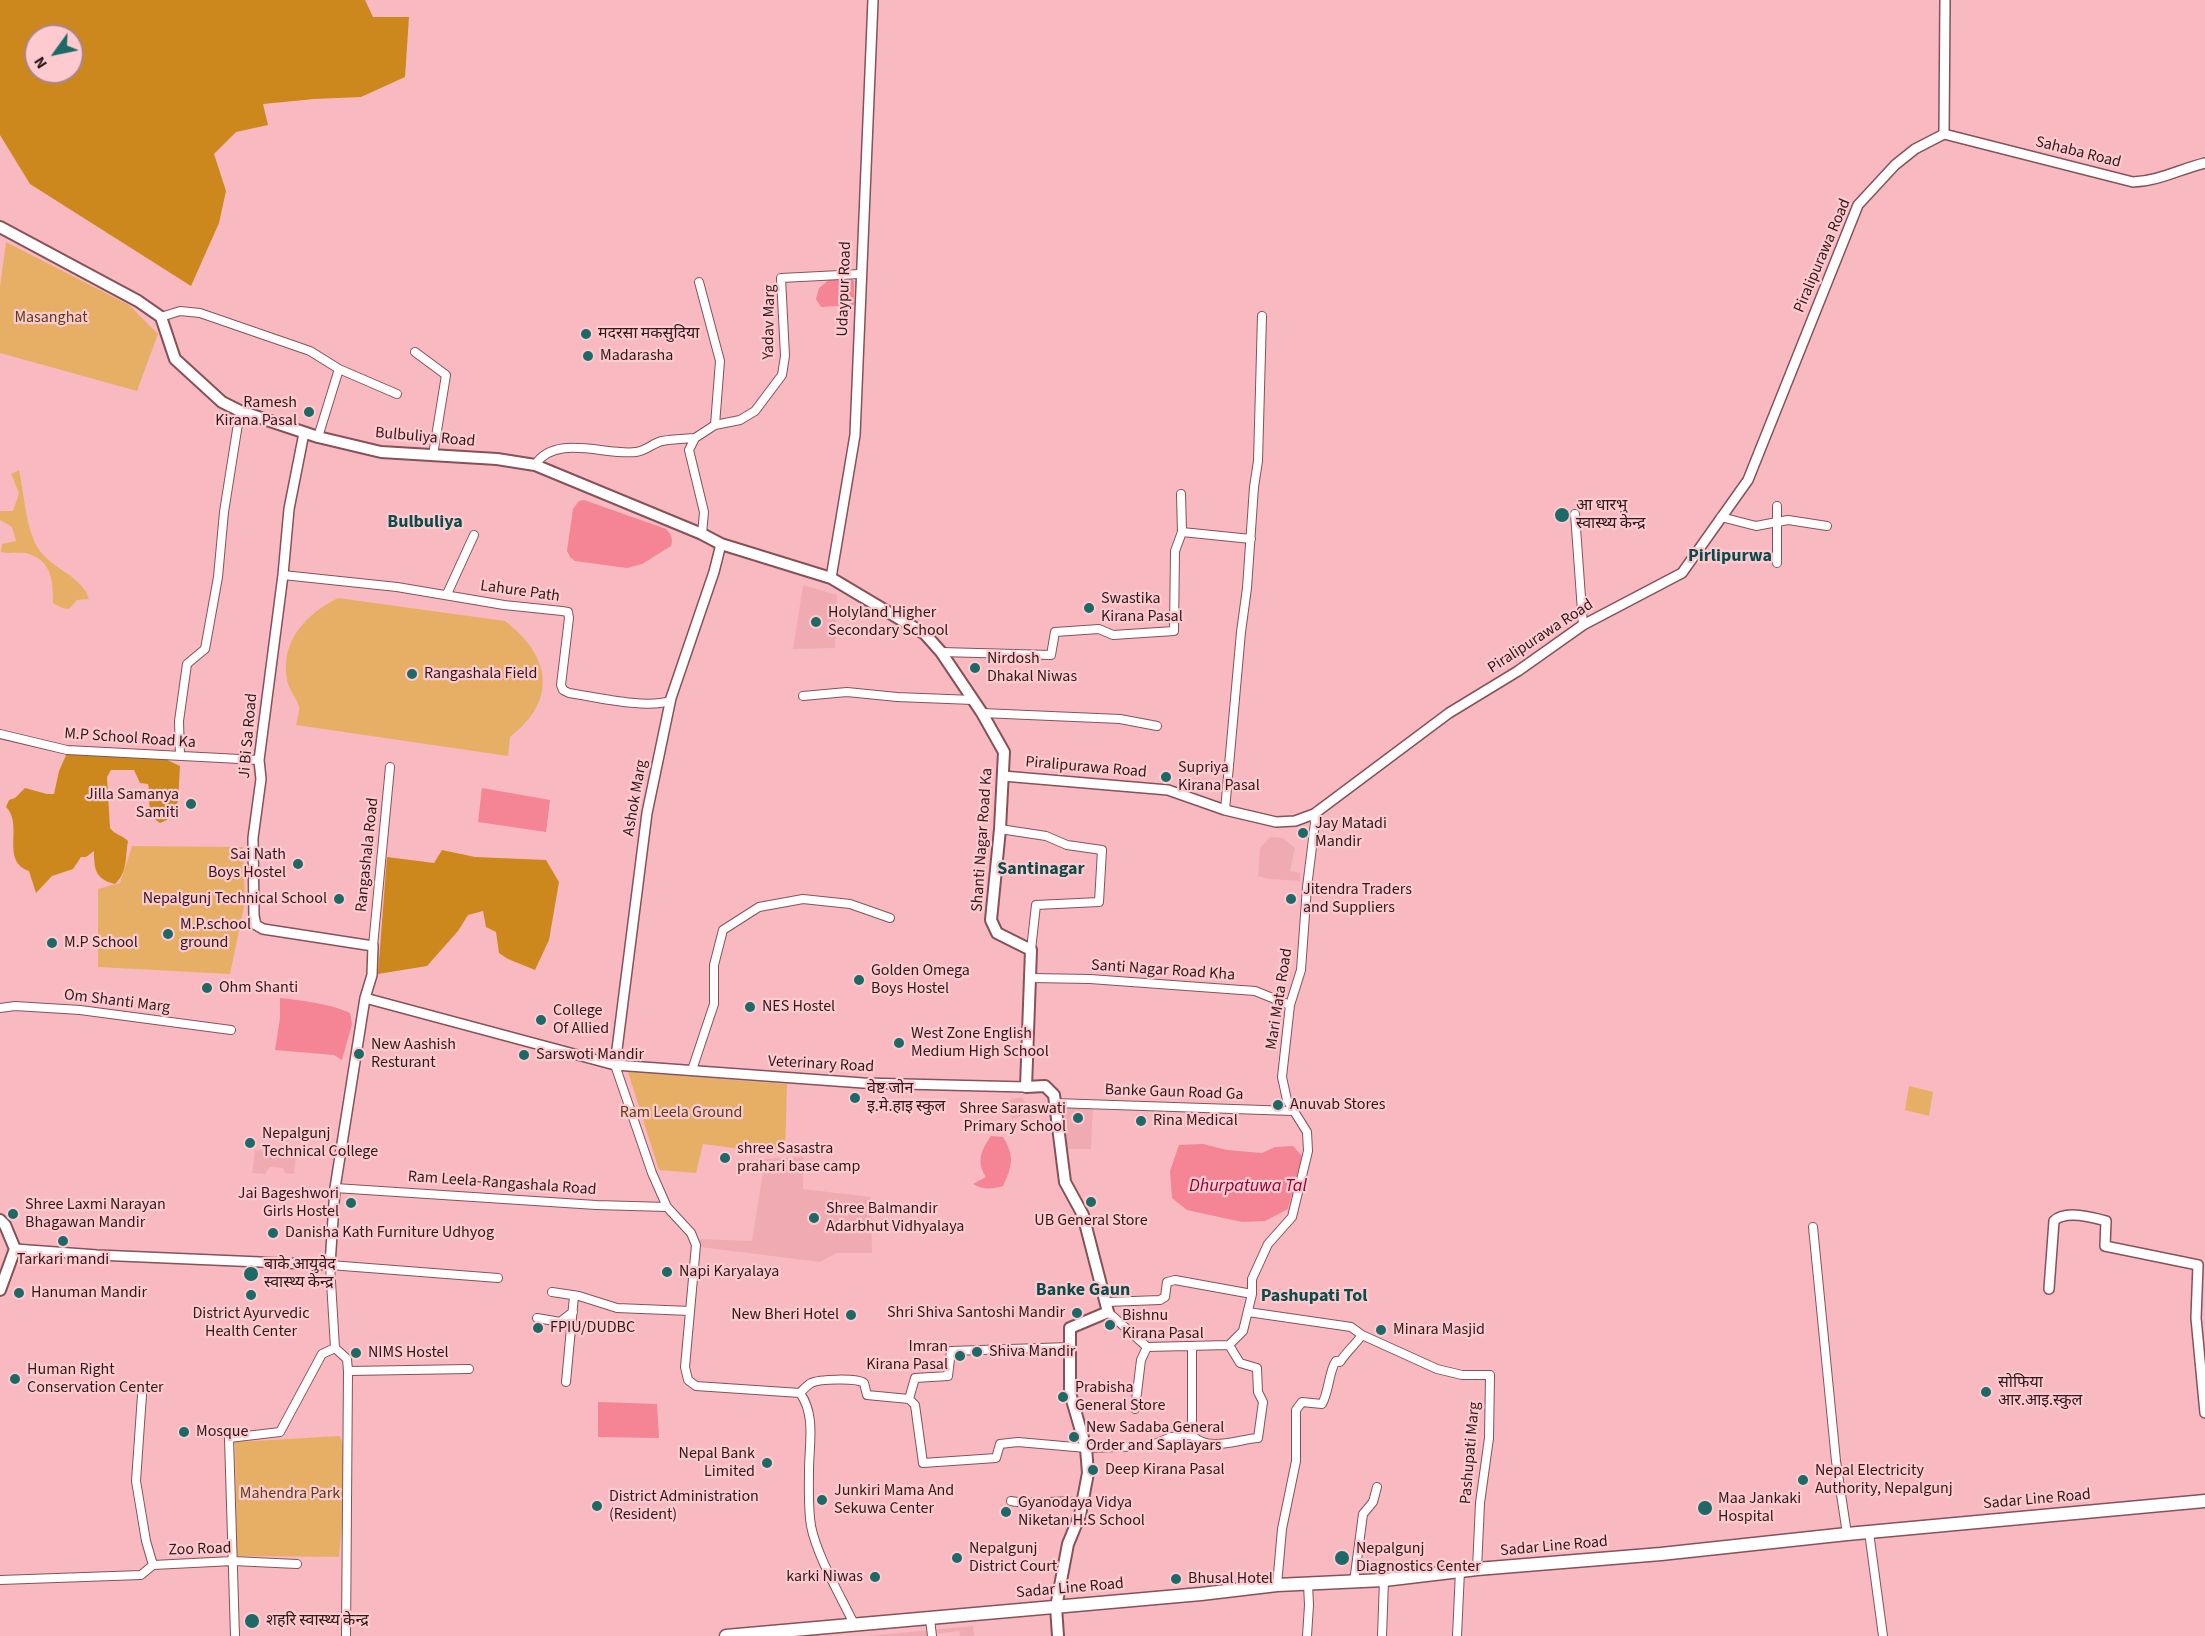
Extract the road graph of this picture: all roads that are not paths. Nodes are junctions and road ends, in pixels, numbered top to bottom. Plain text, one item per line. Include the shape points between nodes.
1 (873, 0) edge
2 (1945, 0) edge
3 (1944, 134) junction
4 (2205, 163) edge
5 (0, 228) edge
6 (860, 274) junction
7 (699, 282) dead end
8 (1262, 316) dead end
9 (161, 317) junction
10 (415, 352) dead end
11 (339, 369) junction
12 (397, 393) dead end
13 (240, 411) junction
14 (715, 425) junction
15 (304, 432) junction
16 (318, 437) junction
17 (695, 438) junction
18 (433, 455) junction
19 (535, 465) junction
20 (1181, 494) dead end
21 (1777, 506) dead end
22 (1575, 514) dead end
23 (1721, 517) junction
24 (1776, 523) junction
25 (1827, 526) dead end
26 (1182, 532) junction
27 (702, 534) junction
28 (474, 535) dead end
29 (1251, 539) junction
30 (721, 544) junction
31 (1777, 563) dead end
32 (283, 575) junction
33 (831, 578) junction
34 (447, 594) junction
35 (1583, 625) junction
36 (941, 652) junction
37 (803, 696) dead end
38 (973, 700) junction
39 (670, 701) junction
40 (982, 713) junction
41 (1157, 726) dead end
42 (0, 734) edge
43 (180, 756) junction
44 (260, 760) junction
45 (390, 767) dead end
46 (1003, 776) junction
47 (1225, 810) junction
48 (1314, 814) junction
49 (1000, 830) junction
50 (890, 918) dead end
51 (373, 946) junction
52 (1032, 950) junction
53 (1031, 978) junction
54 (365, 998) junction
55 (1290, 1005) junction
56 (0, 1008) edge
57 (231, 1030) dead end
58 (615, 1065) junction
59 (692, 1070) junction
60 (1026, 1086) junction
61 (1054, 1102) junction
62 (1293, 1111) junction
63 (335, 1188) junction
64 (667, 1207) junction
65 (0, 1220) edge
66 (1813, 1227) dead end
67 (15, 1249) junction
68 (330, 1265) junction
69 (498, 1278) dead end
70 (2049, 1289) dead end
71 (0, 1290) edge
72 (552, 1292) dead end
73 (1252, 1294) junction
74 (574, 1296) junction
75 (1107, 1307) junction
76 (690, 1311) junction
77 (573, 1312) junction
78 (1248, 1312) junction
79 (537, 1318) dead end
80 (1362, 1335) junction
81 (1229, 1345) junction
82 (1070, 1347) junction
83 (1147, 1347) junction
84 (1192, 1347) junction
85 (335, 1348) junction
86 (469, 1369) dead end
87 (348, 1371) junction
88 (566, 1382) dead end
89 (800, 1394) junction
90 (142, 1395) dead end
91 (909, 1399) junction
92 (1135, 1409) dead end
93 (2205, 1413) edge
94 (1192, 1436) junction
95 (1086, 1448) junction
96 (1377, 1487) dead end
97 (2205, 1501) edge
98 (1011, 1502) dead end
99 (1083, 1503) junction
100 (1869, 1532) junction
101 (1847, 1534) junction
102 (232, 1561) junction
103 (297, 1564) dead end
104 (153, 1565) junction
105 (1477, 1569) junction
106 (1460, 1571) junction
107 (0, 1580) edge
108 (1384, 1580) junction
109 (1354, 1582) junction
110 (1308, 1584) junction
111 (1276, 1585) junction
112 (1056, 1607) junction
113 (930, 1619) junction
114 (854, 1624) junction
115 (771, 1634) edge
116 (235, 1636) edge
117 (346, 1636) edge
118 (726, 1636) edge
119 (932, 1636) edge
120 (1058, 1636) edge
121 (1307, 1636) edge
122 (1382, 1636) edge
123 (1457, 1636) edge
124 (1883, 1636) edge

1 - 6 street, Udaypur Road
2 - 3 street
3 - 4 street, Sahaba Road via 2133,182 2159,179
3 - 23 street, Piralipurawa Road via 1915,148 1858,205 1748,480
5 - 9 main road
6 - 14 street, Yadav Marg via 782,278 782,375 756,411 740,420
6 - 33 street, Udaypur Road via 855,435
7 - 14 street via 720,361
8 - 29 street via 1258,461
9 - 11 street via 180,310 200,313 310,351
9 - 13 main road, Bulbuliya Road via 175,359 222,402
10 - 18 street via 446,375
11 - 12 street
11 - 16 street
13 - 15 main road, Bulbuliya Road
13 - 43 street via 205,649 187,664
14 - 17 street, Yadav Marg
15 - 16 main road, Bulbuliya Road
15 - 32 street, Ji Bi Sa Road via 289,509
16 - 18 main road, Bulbuliya Road via 381,452
17 - 19 street via 660,442 636,452 553,450 540,456
17 - 27 street via 689,450 704,512
18 - 19 main road, Bulbuliya Road
19 - 27 main road, Bulbuliya Road
20 - 26 street
21 - 24 street
22 - 35 street
23 - 24 street via 1756,526
23 - 35 street, Piralipurawa Road via 1682,573
24 - 25 street via 1788,520
24 - 31 street
26 - 29 street
26 - 36 street via 1175,551 1174,631 1113,635 1099,628 1055,632 1052,655
27 - 30 main road, Bulbuliya Road
28 - 34 street
29 - 47 street
30 - 33 main road, Bulbuliya Road
30 - 39 street, Ashok Marg
32 - 34 street, Lahure Path
32 - 44 street, Ji Bi Sa Road
33 - 36 main road, Shanti Nagar Road Ka via 924,634
34 - 39 street, Lahure Path via 568,612 561,685 569,693 660,704
35 - 48 street, Piralipurawa Road via 1449,713
36 - 38 main road, Shanti Nagar Road Ka
37 - 38 street via 848,692
38 - 40 main road, Shanti Nagar Road Ka
39 - 58 street, Ashok Marg via 647,813
40 - 41 street via 1120,719
40 - 46 main road, Shanti Nagar Road Ka via 1004,752
42 - 43 street, M.P School Road Ka via 67,750
43 - 44 street, M.P School Road Ka
44 - 51 street, Ji Bi Sa Road via 253,838 256,925
45 - 51 street, Rangashala Road
46 - 47 street, Piralipurawa Road via 1168,790
46 - 49 main road, Shanti Nagar Road Ka
47 - 48 street, Piralipurawa Road via 1276,822
48 - 55 street, Mari Mata Road via 1301,970
49 - 52 main road, Shanti Nagar Road Ka via 991,920 998,933
49 - 52 street via 1102,850 1099,902 1036,905
50 - 59 street via 850,904 803,899 759,907 723,930 714,965 714,1004
51 - 54 street via 372,975
52 - 53 main road
53 - 55 street, Santi Nagar Road Kha via 1255,992
53 - 60 main road
54 - 58 street, Veterinary Road
54 - 63 street
55 - 62 street, Mari Mata Road via 1282,1077
56 - 57 street, Om Shanti Marg via 80,1010
58 - 59 street, Veterinary Road
58 - 64 street
59 - 60 street, Veterinary Road via 863,1083
60 - 61 main road via 1045,1086 1054,1095
61 - 62 street, Banke Gaun Road Ga
61 - 75 main road via 1065,1182 1083,1215
62 - 73 street, Mari Mata Road via 1307,1132 1308,1151 1292,1218 1268,1244 1252,1279
63 - 64 street, Ram Leela-Rangashala Road
63 - 68 street
64 - 76 street via 696,1245
65 - 67 main road
66 - 101 street
67 - 68 street
67 - 71 main road
68 - 69 street
68 - 85 street
70 - 93 street via 2054,1221 2058,1216 2106,1221 2105,1246 2198,1265 2196,1318
72 - 74 street
73 - 75 street via 1174,1280 1167,1282 1166,1297
73 - 78 street, Mari Mata Road
74 - 76 street via 617,1308
74 - 77 street
75 - 82 main road via 1070,1328
75 - 83 street
76 - 89 street via 685,1367 692,1384
77 - 79 street via 560,1322
77 - 88 street
78 - 80 street, Pashupati Marg via 1351,1327
78 - 81 street, Mari Mata Road via 1243,1331
80 - 105 street, Pashupati Marg via 1437,1369 1490,1376 1489,1438 1480,1503
80 - 111 street via 1333,1365 1322,1404 1302,1402 1296,1410 1296,1461
81 - 84 street
81 - 94 street via 1240,1363 1257,1368 1258,1392 1263,1402 1258,1438 1212,1444
82 - 91 street via 951,1351 948,1376 915,1378
82 - 95 main road via 1070,1393
83 - 84 street
83 - 92 street via 1141,1360
84 - 94 street
85 - 87 street via 347,1359
85 - 102 street via 322,1354 280,1432 229,1438
86 - 87 street
87 - 117 street
89 - 91 street via 818,1381 858,1380 864,1383 867,1395
89 - 114 street via 810,1417 811,1525
90 - 104 street via 136,1481
91 - 95 street via 915,1405 923,1463 996,1458 1000,1444 1018,1442
94 - 95 street via 1171,1437 1149,1446
95 - 99 main road via 1088,1473
96 - 109 street via 1373,1502 1363,1514
97 - 100 main road, Sadar Line Road
98 - 99 street
99 - 112 main road via 1068,1544
100 - 101 main road, Sadar Line Road
100 - 124 street
101 - 105 main road, Sadar Line Road
102 - 103 street, Zoo Road
102 - 104 street, Zoo Road
102 - 116 street
104 - 107 street, Zoo Road via 141,1575
105 - 106 main road, Sadar Line Road
106 - 108 main road, Sadar Line Road
106 - 123 street
108 - 109 main road, Sadar Line Road
108 - 122 street
109 - 110 main road, Sadar Line Road
110 - 111 main road, Sadar Line Road
110 - 121 street
111 - 112 main road, Sadar Line Road
112 - 113 main road, Sadar Line Road
112 - 120 main road
113 - 114 main road, Sadar Line Road
113 - 119 street
114 - 115 main road, Sadar Line Road
115 - 118 main road, Sadar Line Road

